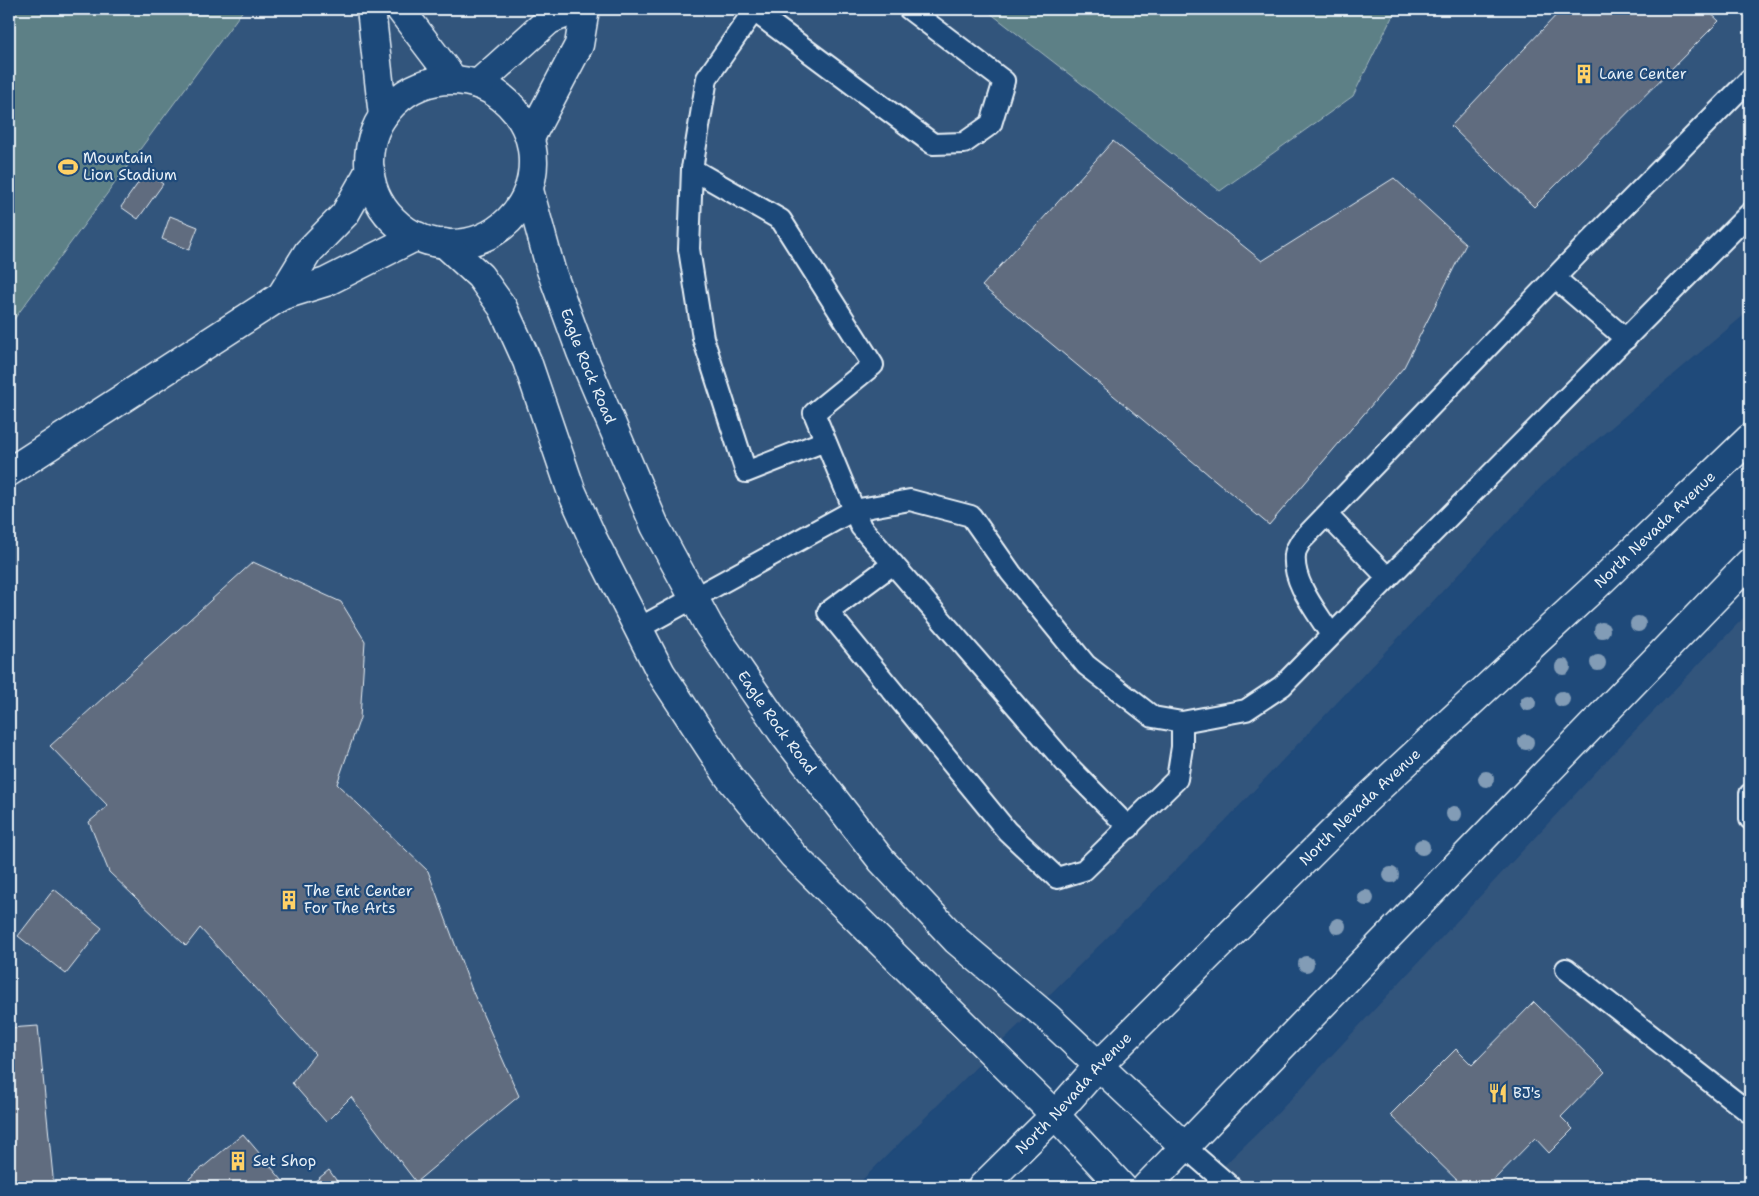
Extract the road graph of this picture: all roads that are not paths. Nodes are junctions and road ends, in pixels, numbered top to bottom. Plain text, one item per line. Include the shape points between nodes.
1 (371, 9) edge
2 (400, 9) edge
3 (577, 9) edge
4 (585, 9) edge
5 (909, 9) edge
6 (754, 10) edge
7 (1750, 79) edge
8 (465, 82) junction
9 (383, 116) junction
10 (530, 138) junction
11 (692, 169) junction
12 (370, 170) junction
13 (529, 190) junction
14 (1750, 213) edge
15 (417, 236) junction
16 (444, 243) junction
17 (1556, 279) junction
18 (281, 296) junction
19 (1626, 340) junction
20 (1750, 438) edge
21 (826, 441) junction
22 (9, 472) edge
23 (854, 510) junction
24 (1327, 515) junction
25 (1750, 562) edge
26 (893, 564) junction
27 (1388, 578) junction
28 (694, 598) junction
29 (639, 628) junction
30 (1332, 635) junction
31 (1182, 722) junction
32 (1750, 794) edge
33 (1750, 820) edge
34 (1128, 828) junction
35 (1566, 969) dead end
36 (1098, 1065) junction
37 (1750, 1113) edge
38 (1055, 1115) junction
39 (1186, 1148) junction
40 (982, 1187) edge
41 (1122, 1187) edge
42 (1146, 1187) edge
43 (1231, 1187) edge

1 - 9 street
2 - 8 street, Eagle Rock Road
3 - 8 street via 549,20
4 - 10 street via 579,45
5 - 6 lane via 1004,81 992,124 964,143 933,144
6 - 11 lane via 707,78
7 - 17 lane
8 - 9 street, Eagle Rock Road via 427,83 402,96
8 - 10 street, Eagle Rock Road via 501,96 519,115
9 - 12 street, Eagle Rock Road via 371,142
10 - 13 street, Eagle Rock Road via 534,164
11 - 21 lane via 781,220 873,365 814,413
11 - 21 lane via 689,249 703,338 746,472
12 - 15 street, Eagle Rock Road via 378,197 394,220
12 - 18 street via 345,214 308,252
13 - 16 street, Eagle Rock Road via 516,212 498,230 472,241
13 - 28 street, Eagle Rock Road via 551,270 581,352 655,526
14 - 19 lane
15 - 16 street, Eagle Rock Road
15 - 18 street via 326,282
16 - 29 street, Eagle Rock Road via 480,276 503,308 528,361 571,490
17 - 19 lane
17 - 24 lane
18 - 22 street
19 - 27 lane
20 - 36 street, North Nevada Avenue via 1356,809
21 - 23 lane
23 - 26 lane via 861,527
23 - 28 lane
23 - 31 lane via 910,500 971,516 1011,573 1086,665 1153,717
24 - 27 lane
24 - 30 lane via 1301,541 1295,553 1301,584
25 - 39 street
26 - 34 lane via 1069,767
26 - 34 lane via 828,612 1006,831 1057,878 1084,870
27 - 30 lane
28 - 29 lane
28 - 36 street, Eagle Rock Road via 709,626 786,736 882,861 956,940
29 - 38 street, Eagle Rock Road via 661,673 729,776 793,856
30 - 31 lane via 1282,686 1246,710
31 - 34 lane via 1177,779
32 - 33 lane
35 - 37 lane
36 - 38 street, North Nevada Avenue
36 - 39 street, Eagle Rock Road
38 - 40 street, North Nevada Avenue
38 - 41 street, Eagle Rock Road
39 - 42 street
39 - 43 lane

